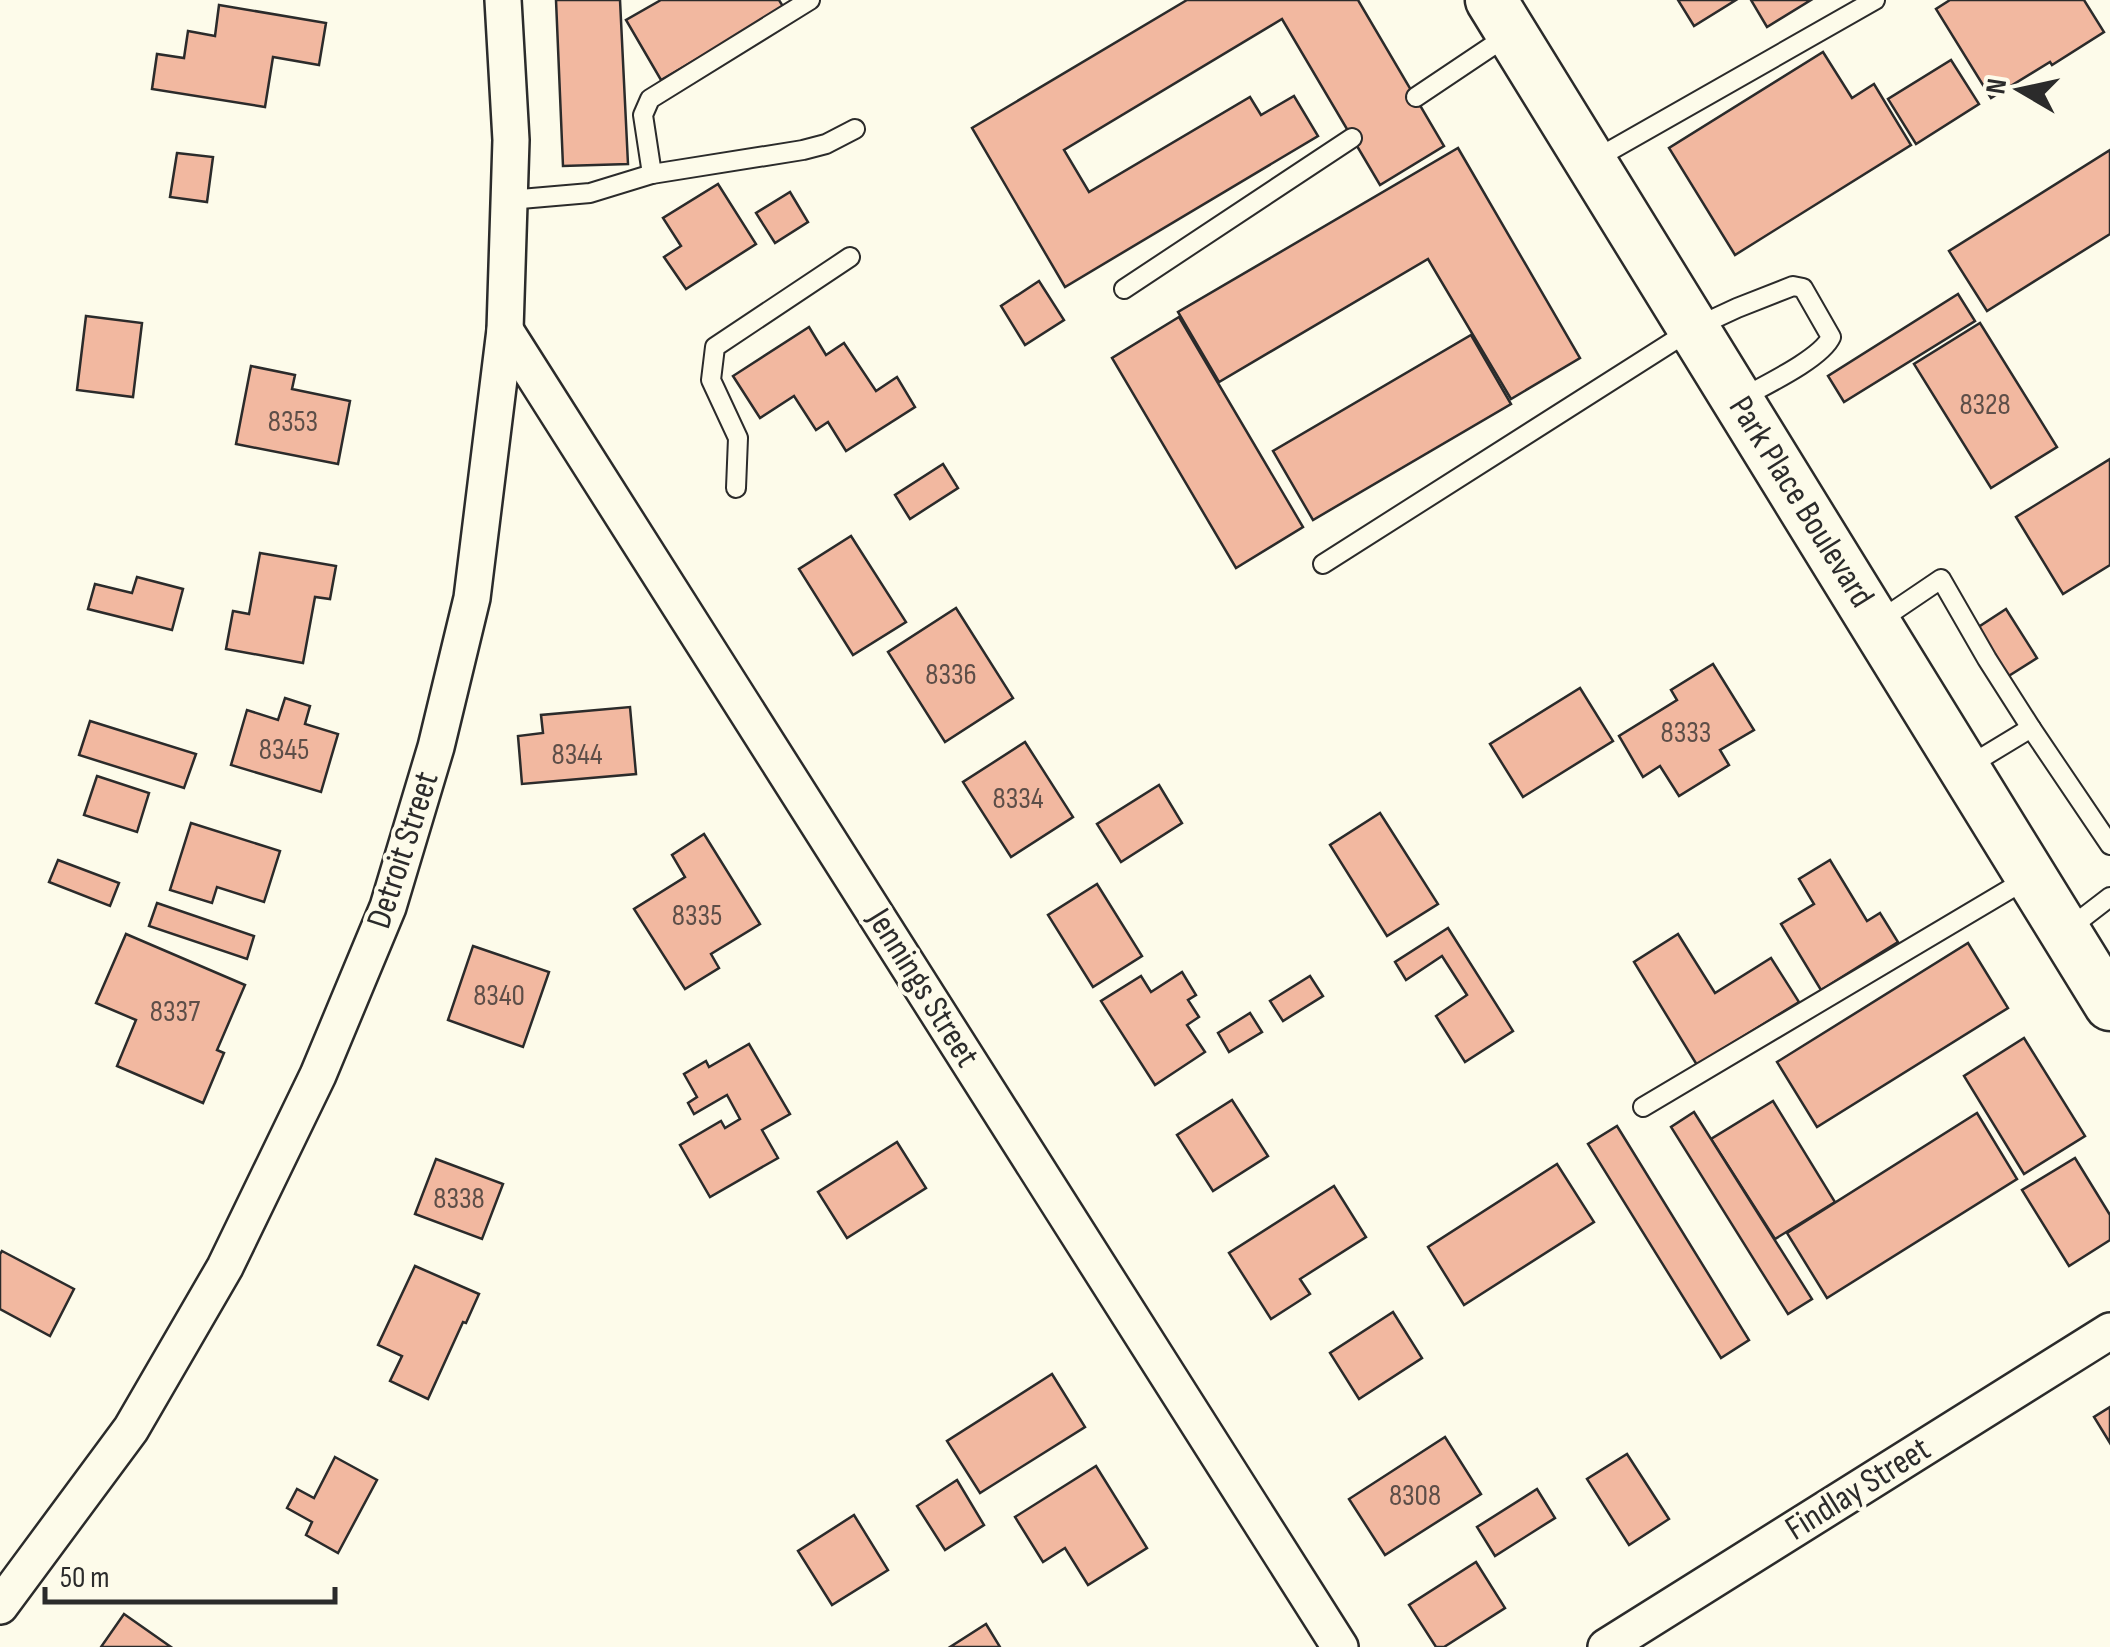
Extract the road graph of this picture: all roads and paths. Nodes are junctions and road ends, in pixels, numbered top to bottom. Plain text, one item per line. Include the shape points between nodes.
1 (503, 0) edge
2 (810, 0) edge
3 (1871, 1) edge
4 (1501, 16) edge
5 (1416, 97) dead end
6 (856, 129) dead end
7 (1352, 138) dead end
8 (1592, 162) junction
9 (652, 174) junction
10 (509, 200) junction
11 (850, 256) dead end
12 (1124, 288) dead end
13 (1694, 328) junction
14 (505, 330) junction
15 (1738, 400) junction
16 (736, 488) dead end
17 (1324, 564) dead end
18 (1876, 623) junction
19 (2031, 728) junction
20 (1964, 768) junction
21 (2110, 845) edge
22 (2032, 877) junction
23 (2110, 897) edge
24 (2065, 931) junction
25 (2110, 1004) edge
26 (1643, 1106) dead end
27 (2110, 1331) edge
28 (0, 1606) edge
29 (1340, 1647) edge
30 (1606, 1647) edge

1 - 10 street, Detroit Street
2 - 9 lane via 650,99 643,115
3 - 8 lane
4 - 5 lane
4 - 8 street, Park Place Boulevard
6 - 9 lane via 803,150
7 - 12 lane
8 - 13 street, Park Place Boulevard
9 - 10 lane via 590,193
10 - 14 street, Detroit Street
11 - 16 lane via 715,347 710,380 738,438
13 - 15 street, Park Place Boulevard
13 - 15 lane via 1793,286 1803,288 1829,344
13 - 17 lane
14 - 28 street, Detroit Street via 472,598 388,906 318,1075 225,1267 131,1429
14 - 29 street, Jennings Street
15 - 18 street, Park Place Boulevard
18 - 19 lane via 1941,579
18 - 20 street, Park Place Boulevard
19 - 20 lane
19 - 21 lane
20 - 22 street, Park Place Boulevard
22 - 24 street, Park Place Boulevard
22 - 26 lane
23 - 24 lane
24 - 25 street, Park Place Boulevard
27 - 30 street, Findlay Street

